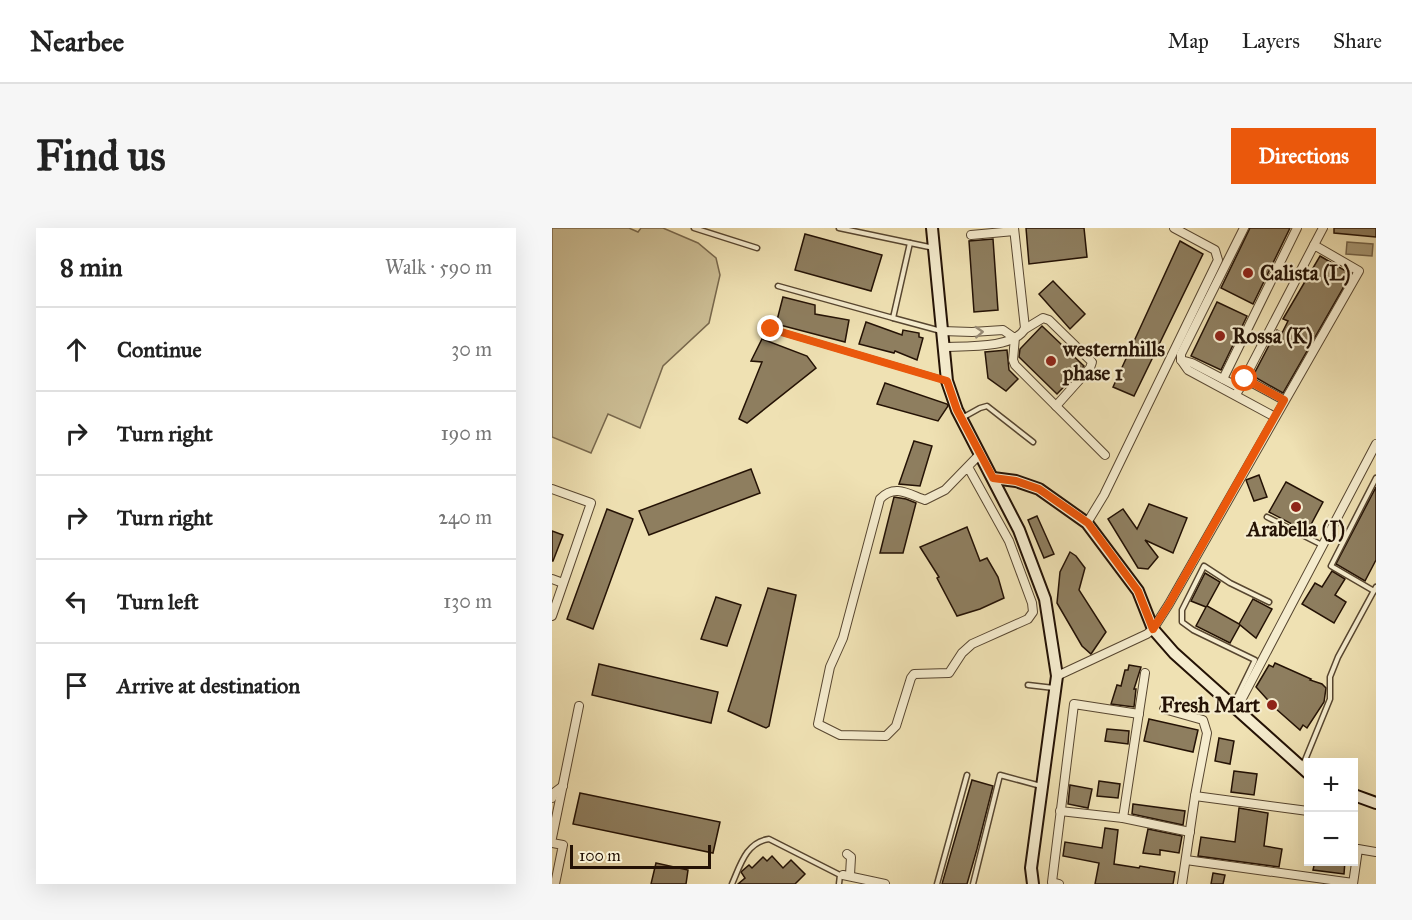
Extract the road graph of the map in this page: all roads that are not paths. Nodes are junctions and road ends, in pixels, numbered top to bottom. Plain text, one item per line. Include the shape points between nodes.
1 (694, 228) edge
2 (839, 228) edge
3 (932, 228) edge
4 (1174, 228) edge
5 (1244, 228) edge
6 (1297, 228) edge
7 (1323, 228) edge
8 (1014, 229) edge
9 (971, 235) dead end
10 (910, 243) junction
11 (1314, 245) junction
12 (757, 248) dead end
13 (934, 248) junction
14 (778, 286) dead end
15 (893, 318) junction
16 (771, 329) dead end
17 (1024, 329) junction
18 (942, 331) junction
19 (1014, 337) junction
20 (943, 346) junction
21 (1181, 360) junction
22 (1223, 379) junction
23 (1245, 379) junction
24 (947, 381) junction
25 (1238, 392) junction
26 (1284, 400) junction
27 (1056, 406) junction
28 (1275, 417) junction
29 (962, 419) junction
30 (1033, 442) dead end
31 (1376, 444) edge
32 (981, 454) junction
33 (1105, 455) dead end
34 (969, 467) junction
35 (993, 478) junction
36 (1376, 478) edge
37 (552, 489) edge
38 (1267, 517) dead end
39 (1088, 523) junction
40 (1322, 546) junction
41 (552, 579) edge
42 (563, 583) junction
43 (1375, 589) edge
44 (1269, 602) dead end
45 (552, 616) edge
46 (1153, 629) junction
47 (1145, 673) dead end
48 (1057, 676) junction
49 (1028, 685) dead end
50 (1055, 688) junction
51 (579, 706) dead end
52 (1234, 708) junction
53 (1164, 709) dead end
54 (1139, 714) junction
55 (1310, 758) edge
56 (1304, 770) edge
57 (968, 775) dead end
58 (563, 786) junction
59 (1042, 786) junction
60 (1195, 796) junction
61 (1358, 797) edge
62 (552, 798) edge
63 (1376, 803) edge
64 (1304, 810) edge
65 (1060, 811) junction
66 (1124, 818) junction
67 (1190, 832) junction
68 (552, 838) edge
69 (552, 843) edge
70 (1376, 852) edge
71 (847, 854) dead end
72 (1186, 860) junction
73 (844, 875) junction
74 (555, 884) edge
75 (732, 884) edge
76 (839, 884) edge
77 (883, 884) edge
78 (937, 884) edge
79 (973, 884) edge
80 (1033, 884) edge
81 (1059, 884) edge
82 (1182, 884) edge
83 (1353, 884) edge

1 - 12 lane
2 - 10 lane
3 - 13 street
4 - 39 street via 1215,250 1218,260
5 - 21 street
6 - 22 street
7 - 11 street
8 - 9 street
8 - 17 street
10 - 13 lane
10 - 15 lane
11 - 23 street
11 - 26 street via 1359,270
13 - 18 street
14 - 15 lane
15 - 18 lane
16 - 24 lane
17 - 19 street
17 - 27 street via 1043,318 1049,320 1092,362
18 -> 19 street via 1003,330
18 - 20 street
19 - 20 street via 1003,344
19 - 27 street via 1015,365
20 - 24 street
21 - 22 street
21 - 25 street via 1188,370
22 - 25 street
23 - 25 street
23 - 26 street
24 - 29 street
25 - 28 street
26 - 28 street
27 - 33 street
28 - 46 street
29 - 30 lane via 987,406
29 - 32 street
31 - 40 street
32 - 34 street
32 - 35 street
34 - 34 street via 1009,541 1034,612 1028,619 972,644 948,673 914,674 896,726 886,735 840,735 818,724 830,667 843,638 880,499 899,491 925,500 945,490
35 - 39 street via 1039,489
35 - 48 street via 1019,530 1045,599
36 - 43 lane via 1331,566
37 - 42 street via 591,503
38 - 40 lane
39 - 46 street via 1138,591
40 - 52 street
41 - 42 street
42 - 45 street
43 - 55 lane via 1330,677 1330,699
44 - 52 lane via 1204,566 1182,610 1182,622 1193,630 1255,660
46 - 48 street
46 - 52 street
47 - 54 street
48 - 50 street
49 - 50 lane
50 - 59 street
51 - 58 street
52 - 56 street
53 - 60 street via 1203,720 1206,726 1208,733
54 - 65 street via 1074,704
54 - 66 street
57 - 78 lane
58 - 62 street
58 - 68 street
59 - 79 lane via 1000,775
59 - 80 street
60 - 64 street
60 - 67 street
61 - 63 street
65 - 66 street
65 - 81 street via 1052,882
66 - 67 street
67 - 72 street
69 - 74 street via 562,845
70 - 83 street via 1358,849
71 - 73 street via 851,857
72 - 82 street
72 - 83 street
73 - 75 lane via 768,839 745,854
73 - 76 lane
73 - 77 street

